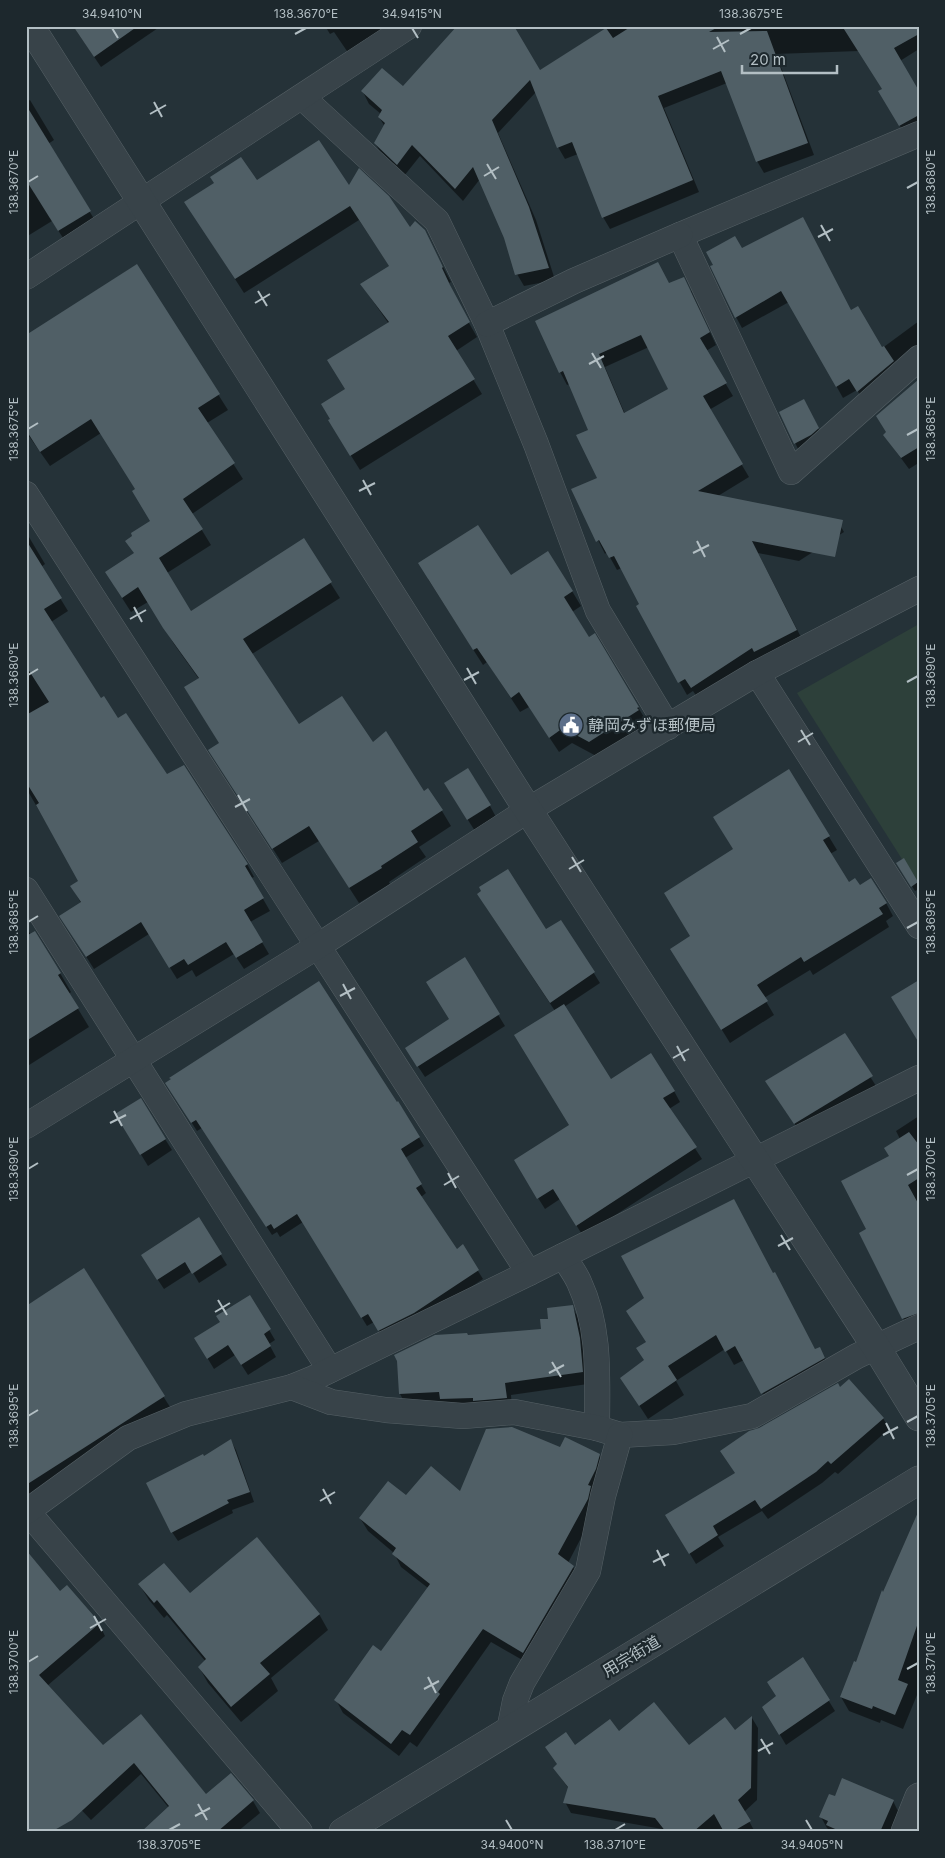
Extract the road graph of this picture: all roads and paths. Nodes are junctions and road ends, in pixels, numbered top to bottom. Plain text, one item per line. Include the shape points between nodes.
1 (30, 26) edge
2 (409, 26) edge
3 (302, 97) junction
4 (919, 134) edge
5 (142, 201) junction
6 (680, 235) junction
7 (26, 277) edge
8 (487, 324) junction
9 (919, 358) edge
10 (26, 494) edge
11 (919, 589) edge
12 (757, 673) junction
13 (668, 727) junction
14 (528, 810) junction
15 (26, 890) edge
16 (919, 926) edge
17 (318, 946) junction
18 (134, 1058) junction
19 (919, 1078) edge
20 (26, 1126) edge
21 (755, 1159) junction
22 (563, 1256) junction
23 (529, 1273) junction
24 (919, 1326) edge
25 (876, 1347) junction
26 (330, 1370) junction
27 (292, 1387) junction
28 (919, 1418) edge
29 (609, 1431) junction
30 (919, 1480) edge
31 (27, 1511) edge
32 (509, 1731) junction
33 (919, 1797) edge
34 (300, 1832) edge
35 (342, 1832) edge
36 (905, 1832) edge

1 - 5 street
2 - 3 street
3 - 5 street
3 - 8 street via 437,221
4 - 6 street
5 - 7 street
5 - 14 street
6 - 8 street via 574,281
6 - 9 street via 791,472
8 - 13 street via 598,611
10 - 17 street
11 - 12 street
12 - 13 street
12 - 16 street
13 - 14 street
14 - 17 street
14 - 21 street
15 - 18 street
17 - 18 street
17 - 23 street
18 - 20 street
18 - 26 street
19 - 21 street
21 - 22 street
21 - 25 street
22 - 23 street
22 - 29 street via 579,1282 591,1315
23 - 26 street
24 - 25 street
25 - 28 street
25 - 29 street via 752,1416 673,1432
26 - 27 street
27 - 29 street via 331,1402 386,1410 463,1416 514,1412
27 - 31 street via 186,1414 128,1438
29 - 32 street via 603,1496 588,1571 522,1683
30 - 32 street, 用宗街道
31 - 34 street
32 - 35 street, 用宗街道
33 - 36 street

